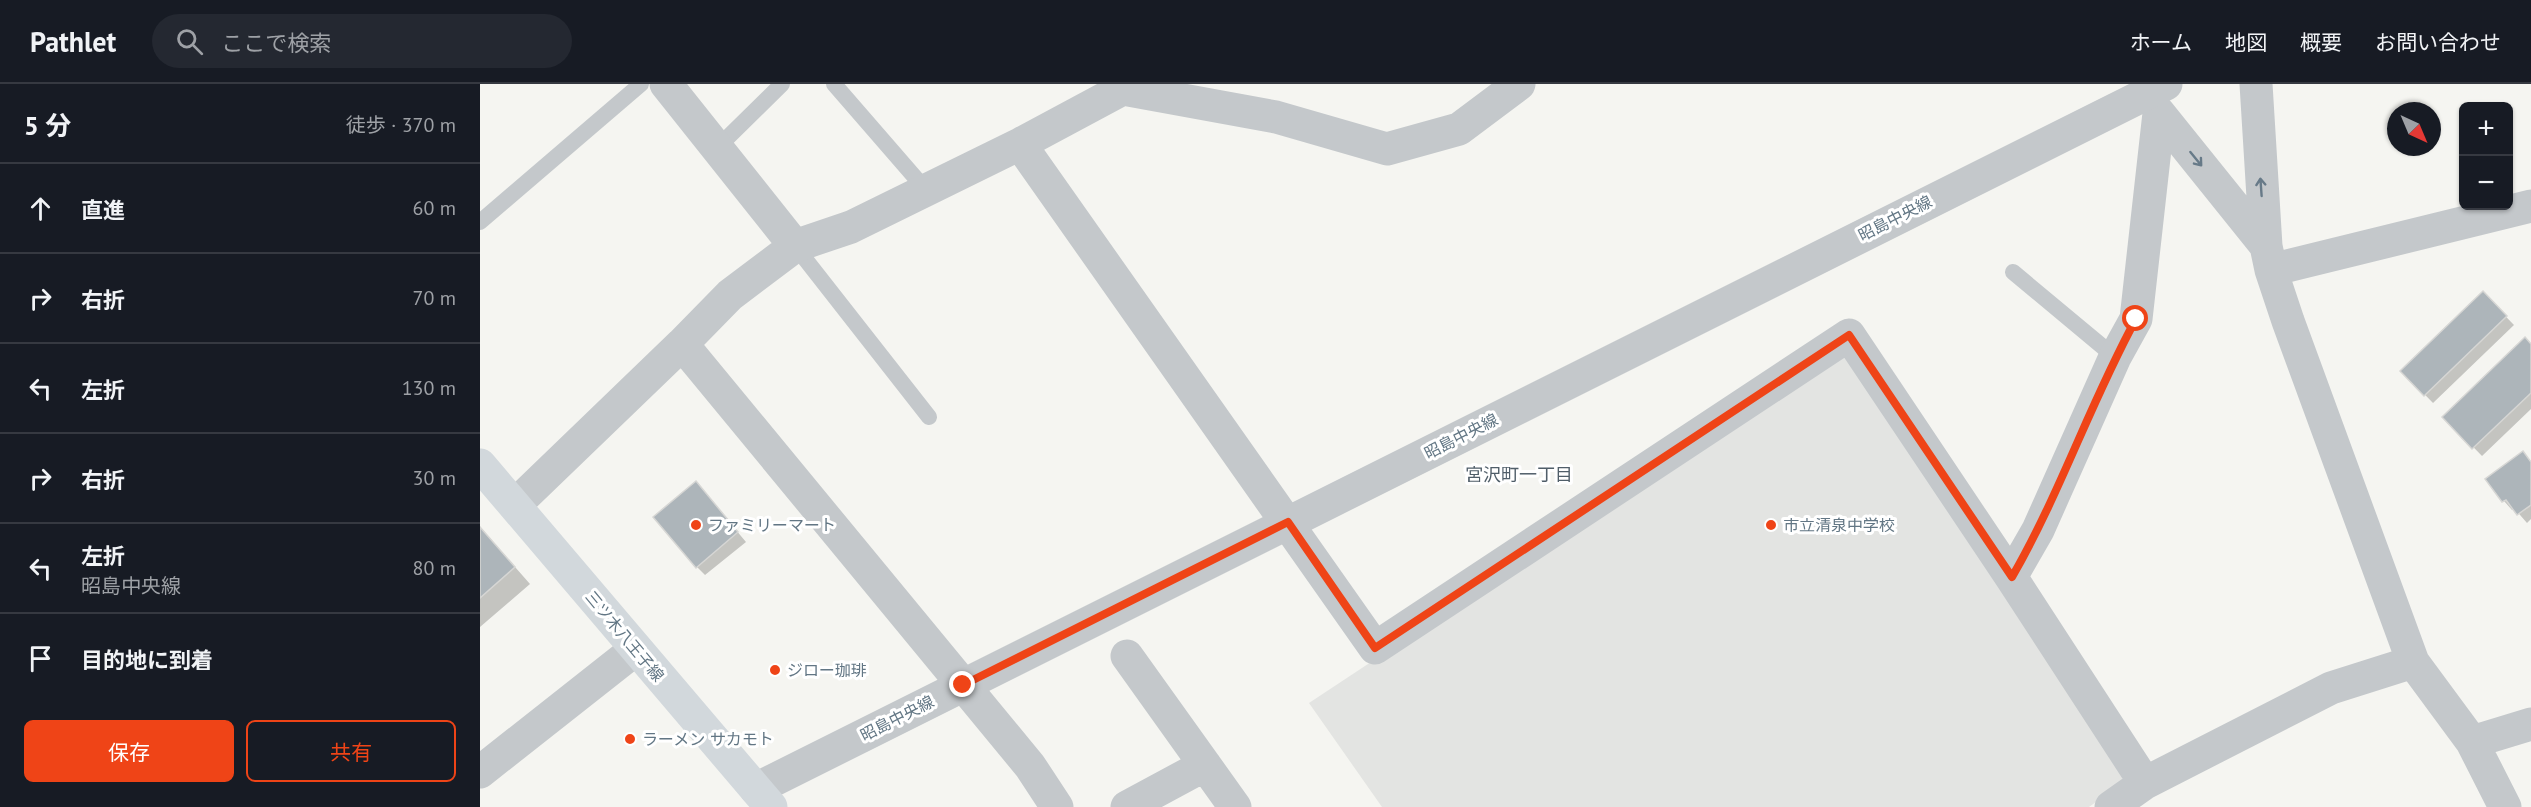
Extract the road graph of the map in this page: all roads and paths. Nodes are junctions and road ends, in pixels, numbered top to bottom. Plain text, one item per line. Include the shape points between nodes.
1 (641, 84) edge
2 (666, 84) edge
3 (782, 84) edge
4 (834, 84) edge
5 (1519, 84) edge
6 (2256, 84) edge
7 (1127, 87) edge
8 (2152, 94) edge
9 (1020, 144) junction
10 (717, 148) junction
11 (926, 190) junction
12 (2531, 206) edge
13 (480, 222) edge
14 (795, 246) junction
15 (2268, 258) junction
16 (2013, 272) dead end
17 (682, 344) junction
18 (2115, 357) junction
19 (929, 417) dead end
20 (480, 465) edge
21 (515, 505) junction
22 (1288, 522) junction
23 (2012, 577) junction
24 (636, 649) junction
25 (1127, 656) dead end
26 (2413, 662) junction
27 (963, 685) junction
28 (2531, 724) edge
29 (2472, 742) junction
30 (1205, 765) junction
31 (480, 772) edge
32 (2145, 783) junction
33 (763, 798) edge
34 (1057, 807) edge
35 (1127, 807) edge
36 (1234, 807) edge
37 (2111, 807) edge
38 (2505, 807) edge

1 - 13 lane
2 - 10 street
3 - 10 lane
4 - 11 lane
5 - 7 street via 1459,129 1387,148 1276,117
15 -> 6 street
7 - 9 street
8 -> 15 street
8 - 18 street via 2136,319
8 - 22 street, 昭島中央線
9 - 11 street
9 - 22 street
10 - 14 street
11 - 14 street via 851,227
12 - 15 street
14 - 17 street via 730,295
14 - 19 lane
15 - 26 street via 2320,413
16 - 18 lane
17 - 21 street
17 - 27 street
18 - 23 street via 2038,530
20 - 21 main road, 三ツ木八王子線
21 - 24 main road, 三ツ木八王子線
22 - 23 street via 1375,648 1849,335
22 - 27 street, 昭島中央線
23 - 32 street
24 - 31 street
24 - 33 main road, 三ツ木八王子線
25 - 30 street
26 - 29 street
26 - 32 street via 2331,688
27 - 33 street, 昭島中央線
27 - 34 street via 1030,766
28 - 29 street
29 - 38 street
30 - 35 street
30 - 36 street
32 - 37 street

